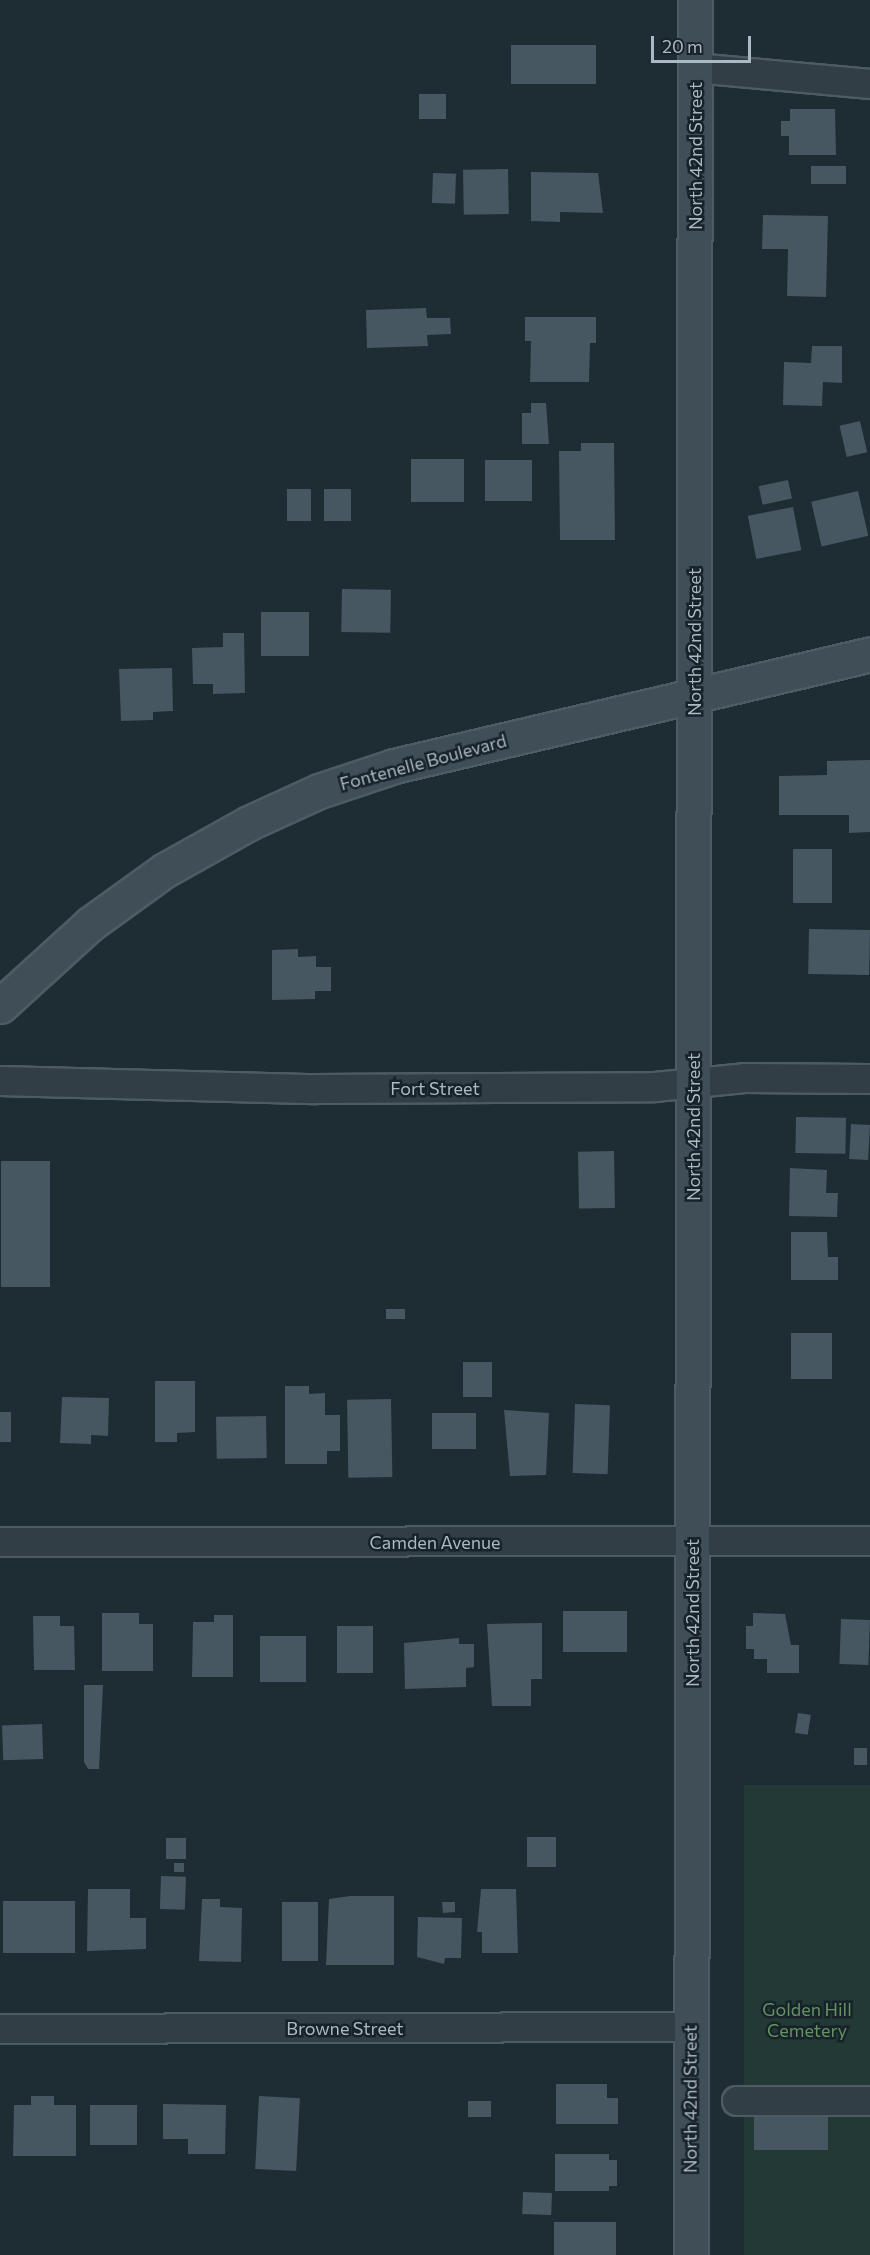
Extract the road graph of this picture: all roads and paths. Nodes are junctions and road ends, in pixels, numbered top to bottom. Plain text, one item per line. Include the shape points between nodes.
1 (695, 0) edge
2 (695, 68) junction
3 (870, 84) edge
4 (870, 654) edge
5 (694, 693) junction
6 (0, 1006) edge
7 (870, 1078) edge
8 (0, 1081) edge
9 (693, 1083) junction
10 (870, 1541) edge
11 (0, 1542) edge
12 (692, 1543) junction
13 (690, 2027) junction
14 (0, 2029) edge
15 (737, 2101) dead end
16 (870, 2101) edge
17 (691, 2255) edge

1 - 2 main road, North 42nd Street
2 - 3 street
2 - 5 main road, North 42nd Street
4 - 5 main road, Fontenelle Boulevard
5 - 6 main road, Fontenelle Boulevard via 394,766 249,823 165,870 90,924
5 - 9 main road, North 42nd Street
7 - 9 street, Fort Street
8 - 9 street, Fort Street via 316,1089
9 - 12 main road, North 42nd Street
10 - 12 street, Camden Avenue
11 - 12 street, Camden Avenue
12 - 13 main road, North 42nd Street
13 - 14 street, Browne Street
13 - 17 main road, North 42nd Street
15 - 16 street

